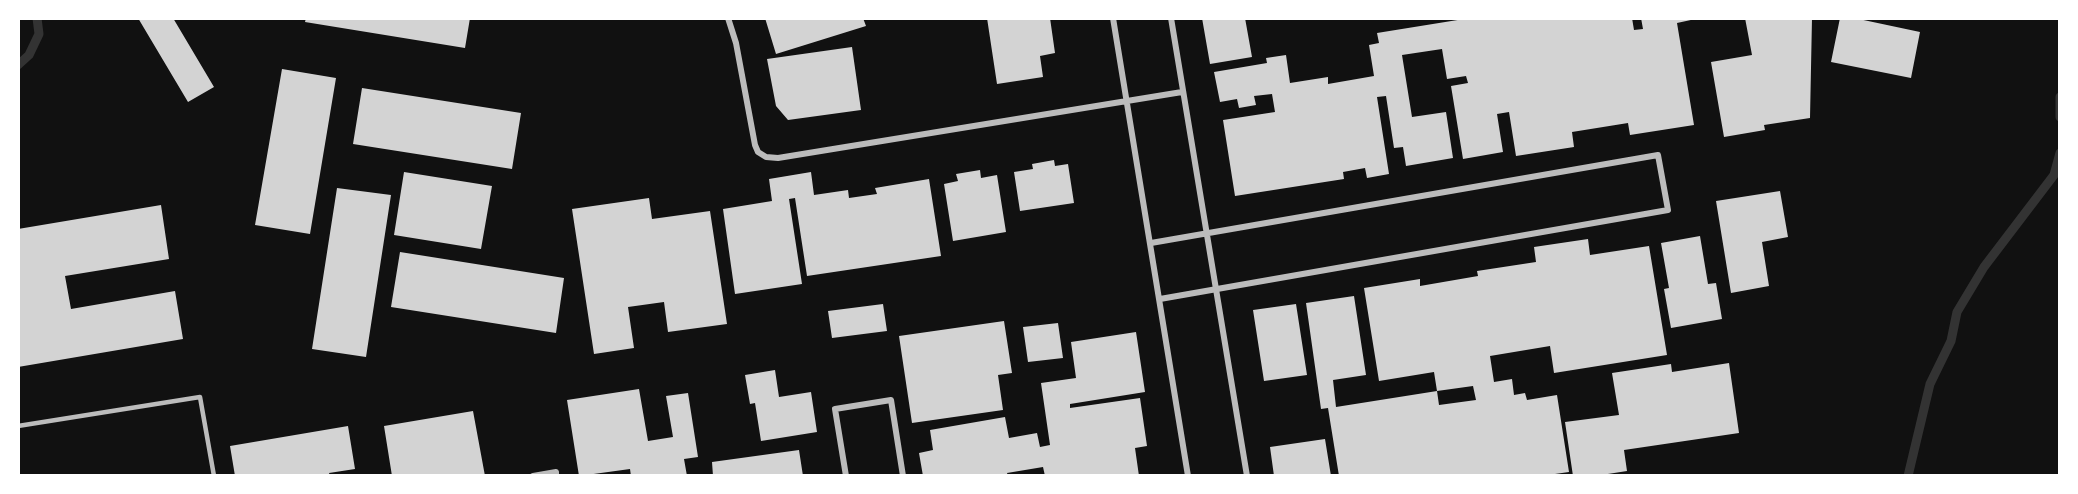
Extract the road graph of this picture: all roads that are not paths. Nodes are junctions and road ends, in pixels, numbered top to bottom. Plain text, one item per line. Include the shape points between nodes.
1 (728, 18) edge
2 (1113, 18) edge
3 (1170, 18) edge
4 (1182, 92) junction
5 (1127, 100) junction
6 (1206, 234) junction
7 (1150, 243) junction
8 (1216, 290) junction
9 (1160, 299) junction
10 (18, 426) edge
11 (214, 476) edge
12 (533, 476) edge
13 (556, 476) edge
14 (846, 476) edge
15 (903, 476) edge
16 (1188, 476) edge
17 (1247, 476) edge

1 - 5 street via 755,145 766,157
2 - 5 street
3 - 4 street
4 - 5 street
4 - 6 street
5 - 7 street
6 - 7 street
6 - 8 street
6 - 8 street via 1658,155 1668,210
7 - 9 street
8 - 9 street
8 - 17 street
9 - 16 street
10 - 11 lane via 200,397
12 - 13 street via 556,472
14 - 15 street via 835,409 891,400

